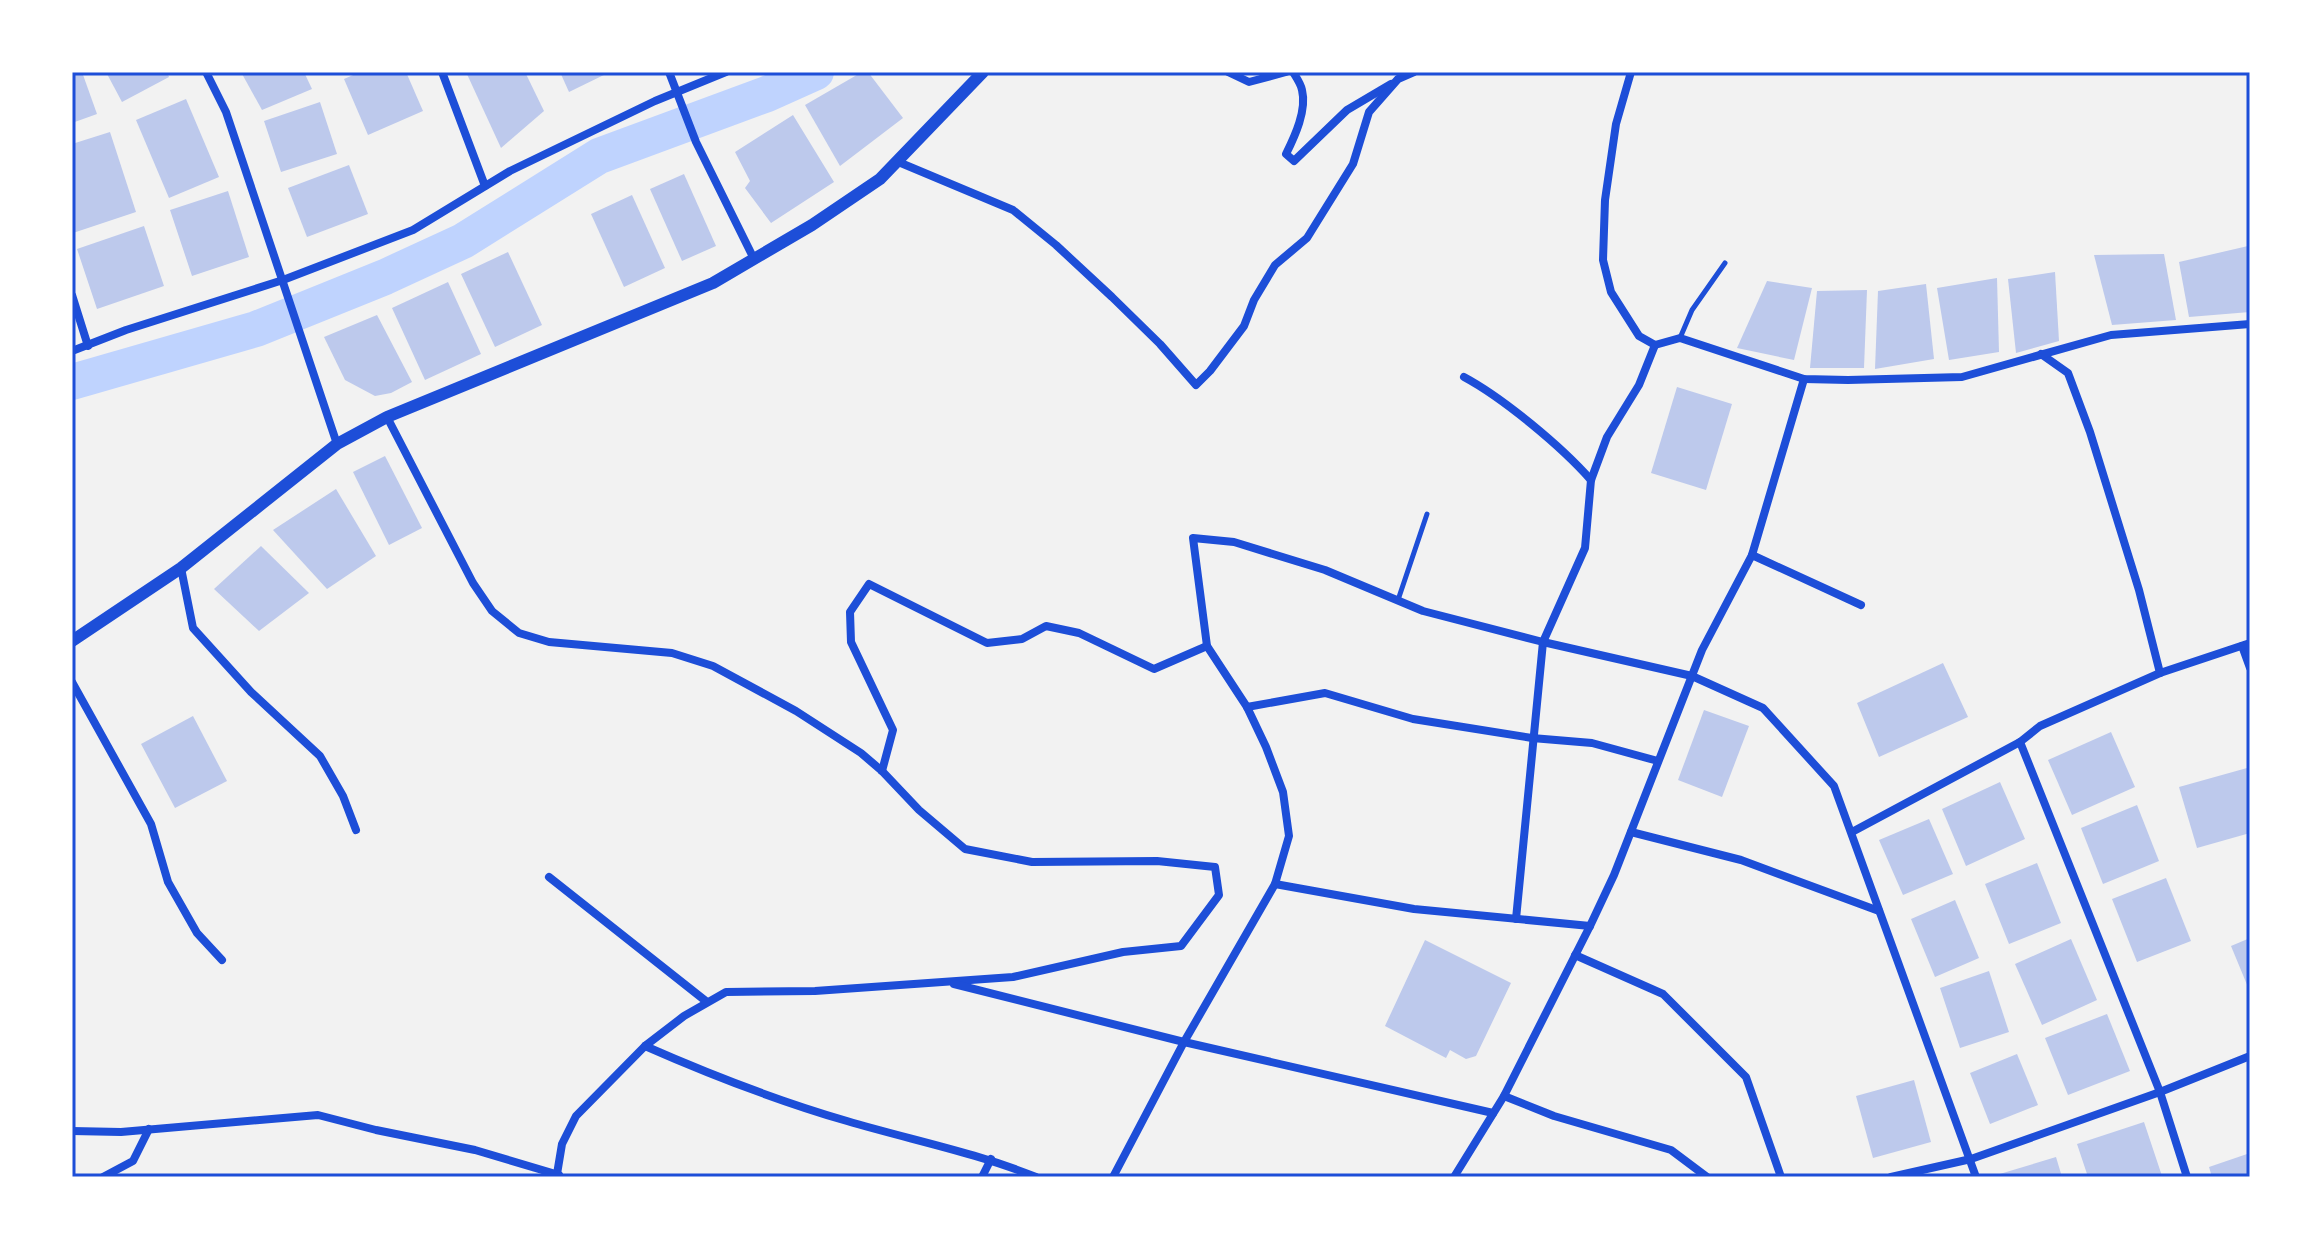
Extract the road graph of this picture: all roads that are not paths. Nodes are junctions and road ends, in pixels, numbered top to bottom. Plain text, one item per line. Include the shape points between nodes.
1 (206, 72) edge
2 (442, 72) edge
3 (669, 72) edge
4 (726, 72) edge
5 (983, 72) edge
6 (1228, 72) edge
7 (1286, 72) edge
8 (1293, 72) edge
9 (1414, 72) edge
10 (1631, 72) edge
11 (1398, 79) junction
12 (678, 93) junction
13 (896, 161) junction
14 (485, 186) junction
15 (754, 259) junction
16 (1725, 263) dead end
17 (283, 280) junction
18 (72, 295) edge
19 (2250, 324) edge
20 (1680, 338) junction
21 (1655, 345) junction
22 (88, 346) junction
23 (72, 351) edge
24 (2041, 354) junction
25 (1464, 377) dead end
26 (1804, 379) junction
27 (387, 417) junction
28 (337, 444) junction
29 (1591, 480) junction
30 (1427, 514) dead end
31 (1752, 555) junction
32 (181, 568) junction
33 (1398, 600) junction
34 (1861, 605) dead end
35 (72, 641) edge
36 (1543, 642) junction
37 (2246, 644) edge
38 (1207, 646) junction
39 (2250, 668) edge
40 (2160, 673) junction
41 (1692, 676) junction
42 (72, 682) edge
43 (1247, 707) junction
44 (1532, 738) junction
45 (2020, 742) junction
46 (1658, 761) junction
47 (882, 771) junction
48 (356, 830) dead end
49 (1631, 832) junction
50 (1852, 832) junction
51 (549, 877) dead end
52 (1275, 884) junction
53 (1879, 911) junction
54 (1516, 919) junction
55 (1590, 926) junction
56 (1575, 955) junction
57 (222, 960) dead end
58 (945, 981) junction
59 (707, 1002) junction
60 (1184, 1042) junction
61 (645, 1046) junction
62 (2250, 1056) edge
63 (2160, 1092) junction
64 (1504, 1096) junction
65 (1493, 1113) junction
66 (149, 1129) junction
67 (72, 1131) edge
68 (991, 1159) junction
69 (1971, 1159) junction
70 (559, 1175) edge
71 (103, 1177) edge
72 (982, 1177) edge
73 (1036, 1177) edge
74 (1113, 1177) edge
75 (1454, 1177) edge
76 (1707, 1177) edge
77 (1781, 1177) edge
78 (1891, 1177) edge
79 (1976, 1177) edge
80 (2187, 1177) edge

1 - 17 street via 226,112
2 - 14 street
3 - 12 street
4 - 12 street
5 - 13 street
6 - 7 street via 1249,82
8 - 11 street via 1302,88 1295,135 1286,154 1294,161 1347,110
9 - 11 street
10 - 21 street via 1616,124 1603,260 1611,292 1639,336
11 - 13 street via 1369,112 1353,164 1307,238 1275,265 1244,326 1196,385 1112,297 1013,210
12 - 14 street
12 - 15 street via 696,142
13 - 15 street via 853,199
14 - 17 street via 413,230
15 - 27 street via 713,283
16 - 20 lane via 1692,310
17 - 22 street
17 - 28 street
18 - 22 street
19 - 24 street via 2111,335
20 - 21 street
20 - 26 street
21 - 29 street
22 - 23 street
24 - 26 street via 1962,377
24 - 40 street via 2068,373 2139,590
25 - 29 street via 1486,389
26 - 31 street
27 - 28 street
27 - 47 street via 473,583 492,611 519,633 549,642 672,653 713,666 796,711
28 - 32 street
29 - 36 street via 1585,548
30 - 33 lane
31 - 34 street
31 - 41 street
32 - 35 street
32 - 48 street via 193,628 320,756
33 - 36 street
33 - 38 street via 1250,546 1193,538
36 - 41 street
36 - 44 street
37 - 39 street
37 - 40 street
38 - 43 street
38 - 47 street via 1154,669 1079,633 1046,626 1022,639 987,643 869,584 850,612 851,642 893,730
40 - 45 street via 2040,726
41 - 46 street
41 - 50 street via 1763,708 1834,786
42 - 57 street via 151,824 168,882 197,933
43 - 44 street via 1325,693 1413,719
43 - 52 street via 1283,792 1289,836
44 - 46 street via 1592,743
44 - 54 street
45 - 50 street
45 - 63 street
46 - 49 street
47 - 58 street via 965,849 1032,862 1157,861 1215,867 1219,895 1181,946 1123,952 1013,977
49 - 53 street via 1741,860
49 - 55 street
50 - 53 street
51 - 59 street
52 - 54 street via 1414,909
52 - 60 street
53 - 69 street
54 - 55 street
55 - 56 street
56 - 64 street
56 - 77 street via 1663,994 1746,1077
58 - 59 street via 726,992
58 - 60 street
59 - 61 street
60 - 65 street
60 - 74 street
61 - 68 street via 748,1090
61 - 70 street via 576,1116 562,1144
62 - 63 street
63 - 69 street
63 - 80 street
64 - 65 street
64 - 76 street via 1671,1150
65 - 75 street
66 - 67 street
66 - 70 street via 318,1115
66 - 71 street via 133,1161
68 - 72 street
68 - 73 street
69 - 78 street
69 - 79 street

